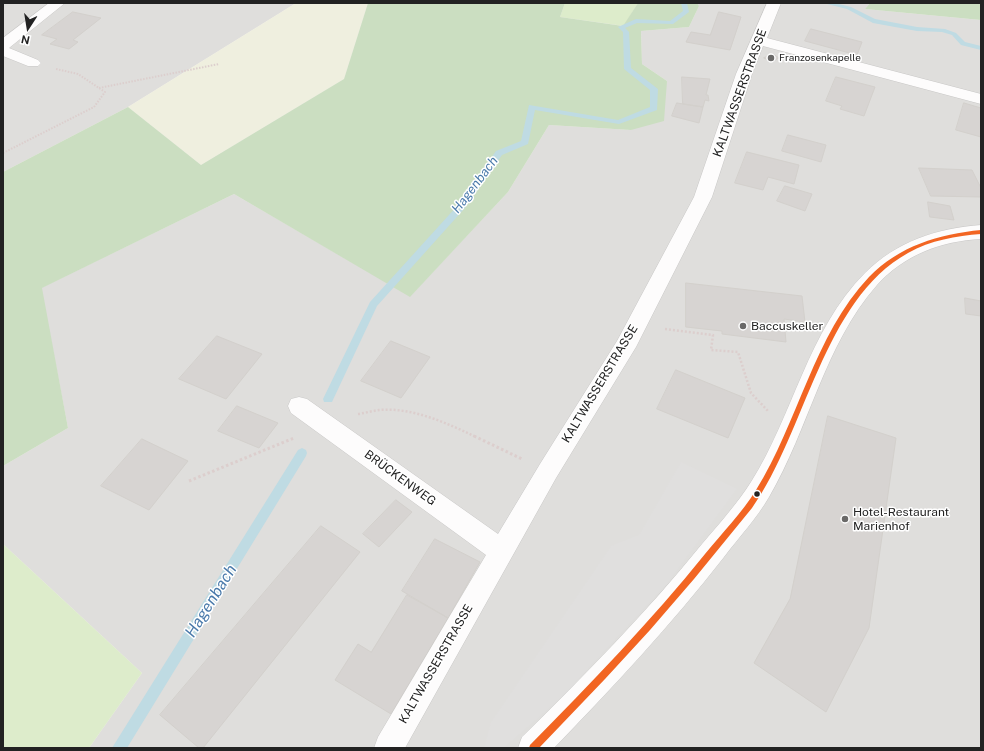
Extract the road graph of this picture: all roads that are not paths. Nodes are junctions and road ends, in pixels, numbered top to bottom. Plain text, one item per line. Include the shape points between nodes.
1 (58, 3) edge
2 (774, 3) edge
3 (759, 40) junction
4 (3, 45) edge
5 (3, 51) edge
6 (33, 63) road end
7 (981, 99) edge
8 (981, 232) edge
9 (299, 406) dead end
10 (501, 551) junction
11 (389, 748) edge
12 (533, 748) edge

1 - 4 street
2 - 3 street, KALTWASSERSTRASSE
3 - 7 street
3 - 10 street, KALTWASSERSTRASSE via 744,74 703,197 636,326
5 - 6 street
8 - 12 street via 956,234 914,247 870,280 843,317 815,369 790,432 760,490 688,584 609,671
9 - 10 street, BRÜCKENWEG
10 - 11 street, KALTWASSERSTRASSE

